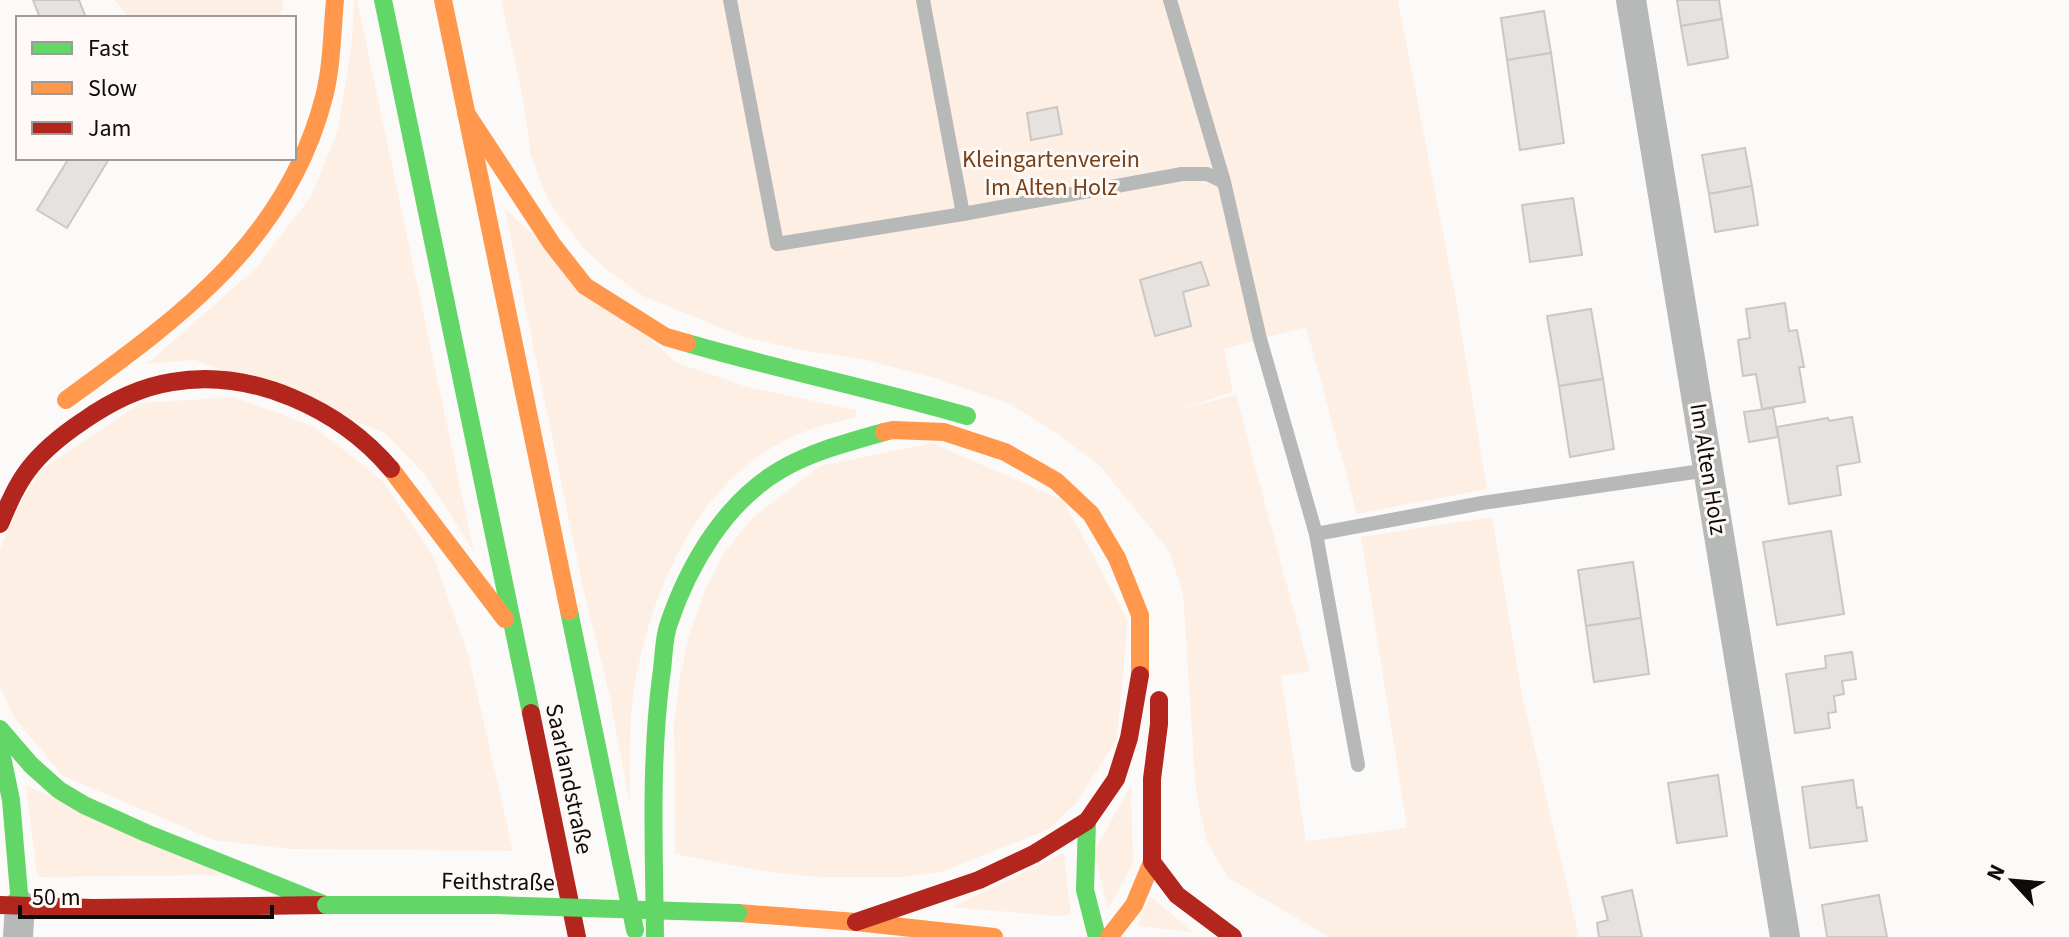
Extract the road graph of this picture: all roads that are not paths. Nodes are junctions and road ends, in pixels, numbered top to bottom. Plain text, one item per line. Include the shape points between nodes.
1 (335, 0) edge
2 (383, 0) edge
3 (443, 0) edge
4 (730, 0) edge
5 (923, 0) edge
6 (1170, 0) edge
7 (1631, 0) edge
8 (466, 113) junction
9 (1224, 182) junction
10 (963, 214) junction
11 (52, 410) dead end
12 (981, 420) dead end
13 (1043, 452) dead end
14 (1708, 470) junction
15 (0, 524) edge
16 (1316, 534) junction
17 (514, 631) junction
18 (1159, 650) dead end
19 (1160, 678) dead end
20 (0, 729) edge
21 (0, 747) edge
22 (1358, 765) dead end
23 (1087, 821) junction
24 (1152, 862) junction
25 (10, 905) edge
26 (326, 905) junction
27 (856, 922) junction
28 (18, 937) edge
29 (577, 937) edge
30 (636, 937) edge
31 (655, 937) edge
32 (994, 937) edge
33 (1097, 937) edge
34 (1109, 937) edge
35 (1233, 937) edge
36 (1785, 937) edge

1 - 11 main road via 316,122 293,182 271,220 211,287
2 - 17 main road, Saarlandstraße
3 - 8 main road
4 - 10 lane via 777,244
5 - 10 lane
6 - 9 lane
7 - 14 street, Im Alten Holz
8 - 12 main road via 585,286 666,337
8 - 30 main road
9 - 10 lane via 1207,174 1182,174
9 - 16 lane via 1260,339
13 - 18 main road via 1075,475 1130,548 1155,612
14 - 16 lane
14 - 36 street, Im Alten Holz
15 - 17 main road via 38,458 109,402 168,382 232,382 301,402 353,431 404,483
16 - 22 lane
17 - 29 main road, Saarlandstraße
19 - 24 main road
20 - 26 main road via 31,765 84,805
21 - 25 main road via 11,800
23 - 27 main road via 979,880
23 - 31 main road via 1116,779 1141,670 1140,615 1117,558 1091,514 1056,481 1005,452 944,432 893,430 840,444 780,470 732,509 696,561 668,625 653,796
23 - 33 main road via 1085,890
24 - 34 main road via 1134,905
24 - 35 main road via 1177,895
25 - 26 main road, Feithstraße
25 - 28 street
26 - 27 main road, Feithstraße, bridge via 496,905
27 - 32 main road, Feithstraße

